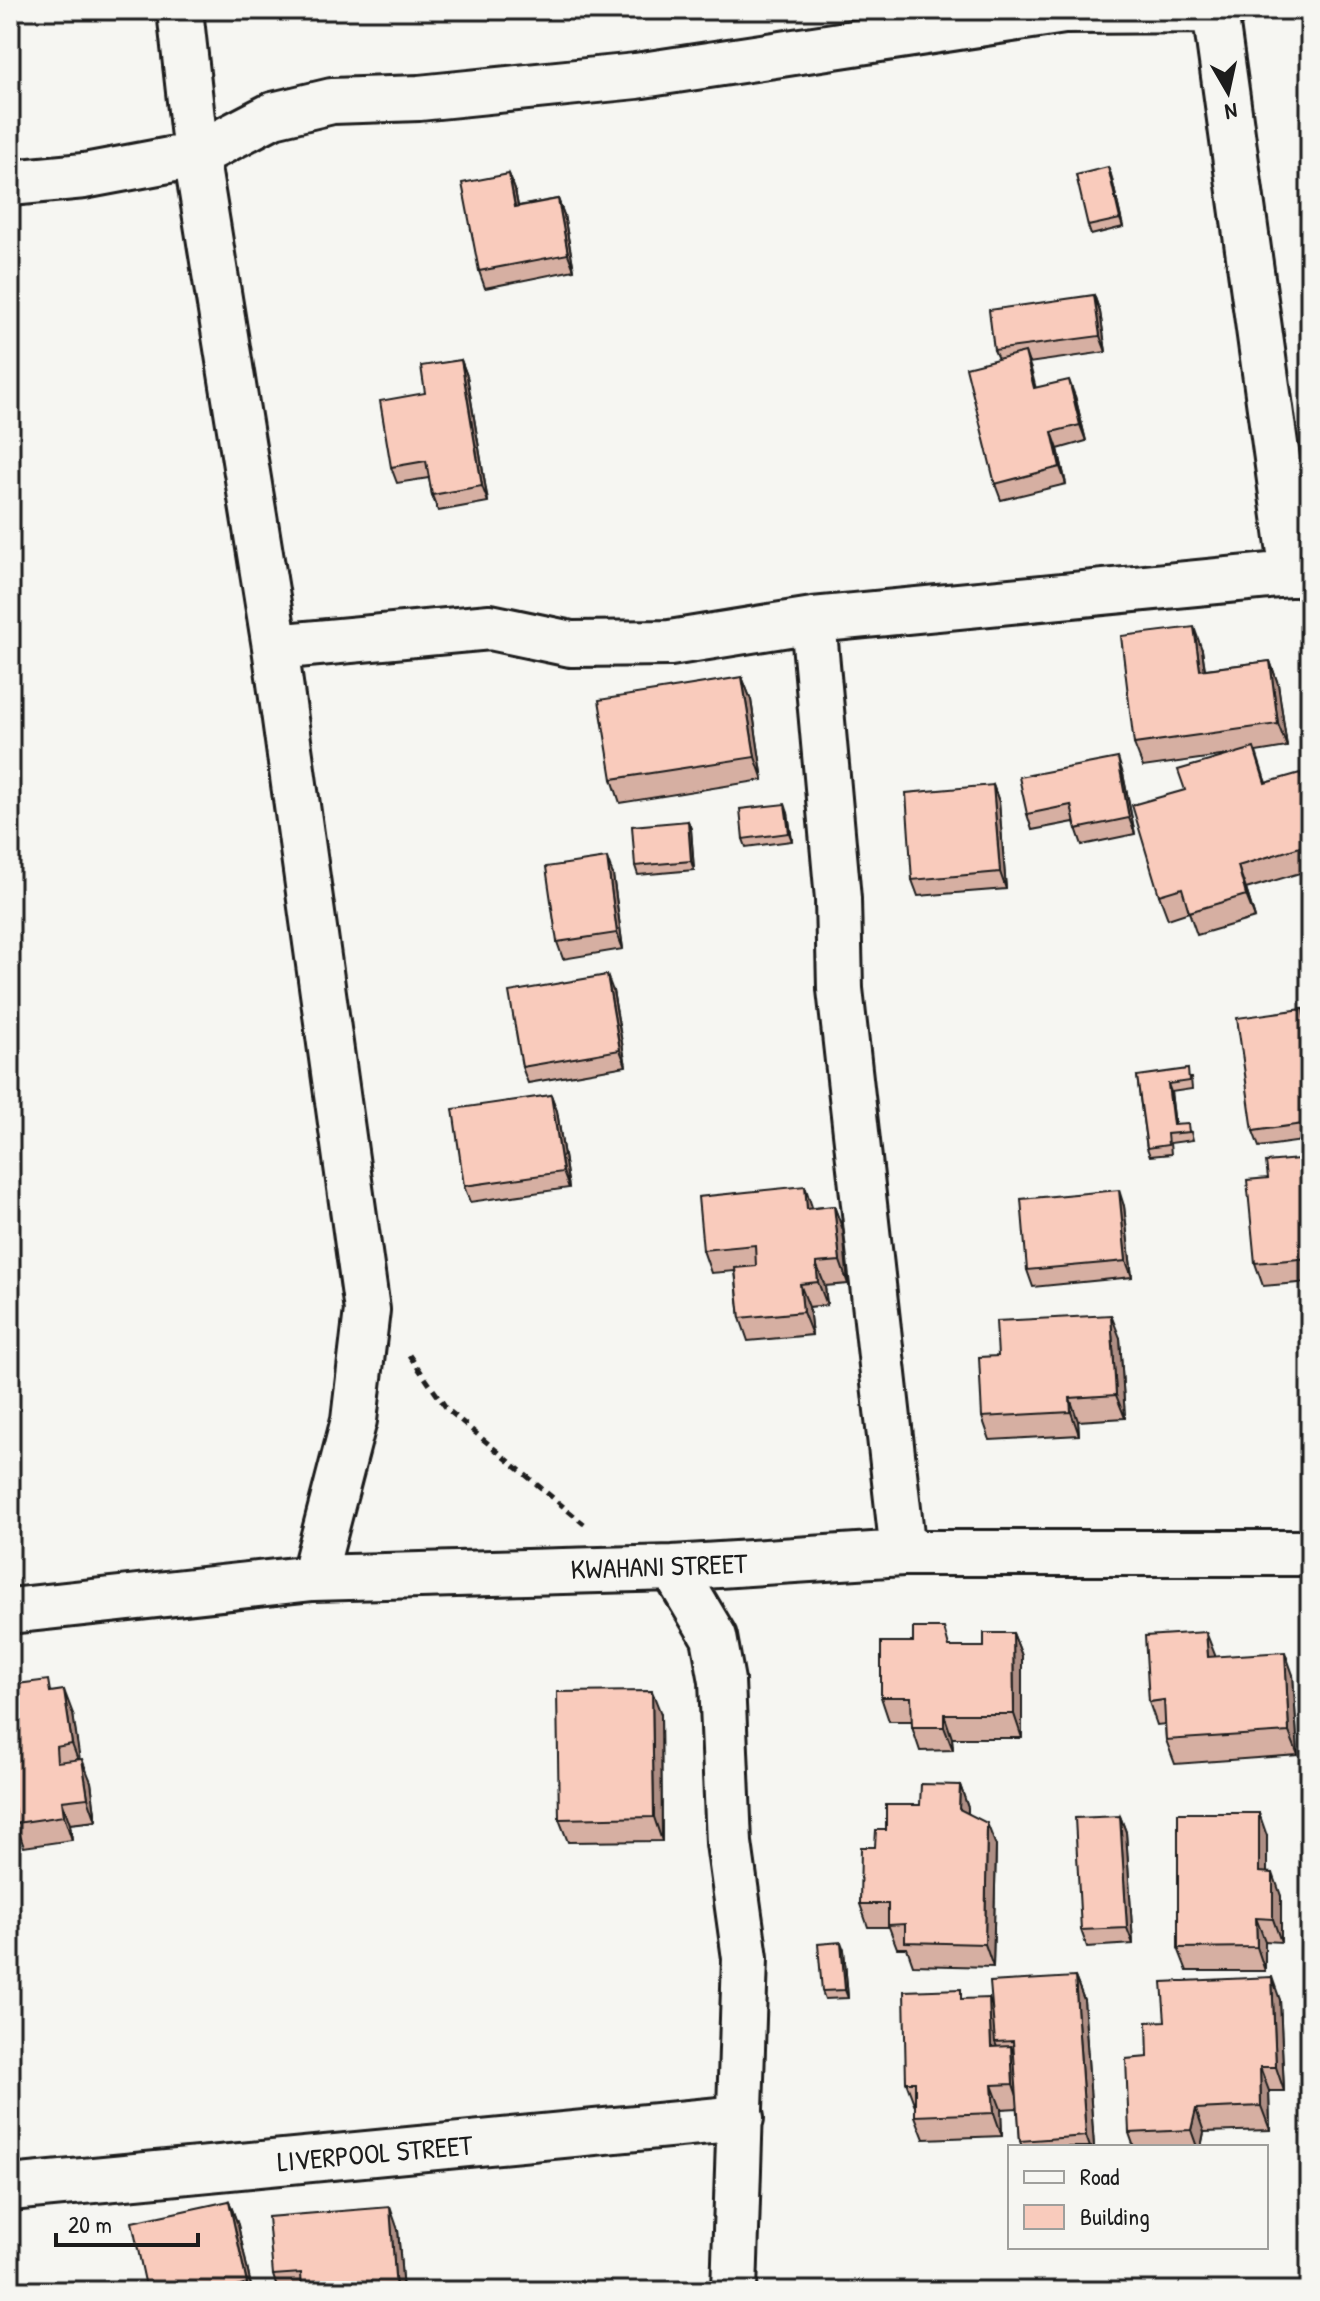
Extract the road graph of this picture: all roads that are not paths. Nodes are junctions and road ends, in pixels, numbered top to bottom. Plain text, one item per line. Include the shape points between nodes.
1 (180, 10) edge
2 (1064, 10) edge
3 (1223, 10) edge
4 (1215, 11) edge
5 (196, 155) junction
6 (10, 183) edge
7 (1302, 573) edge
8 (813, 620) junction
9 (275, 647) junction
10 (903, 1553) junction
11 (1310, 1553) edge
12 (657, 1568) junction
13 (313, 1578) junction
14 (10, 1611) edge
15 (741, 2118) junction
16 (10, 2188) edge
17 (734, 2291) edge

1 - 5 street
2 - 4 street
2 - 5 street via 636,76 419,98 332,101 273,115
3 - 4 street
4 - 7 street
5 - 6 street via 84,176
5 - 9 street
7 - 8 street
8 - 9 street via 670,643 571,644 490,627
8 - 10 street via 838,899 840,989
9 - 13 street via 367,1310 354,1420
10 - 11 street, KWAHANI STREET
10 - 12 street, KWAHANI STREET
12 - 13 street, KWAHANI STREET
12 - 15 street via 714,1637 722,1681 729,1843 745,1958
13 - 14 street, KWAHANI STREET
15 - 16 street, LIVERPOOL STREET
15 - 17 street

